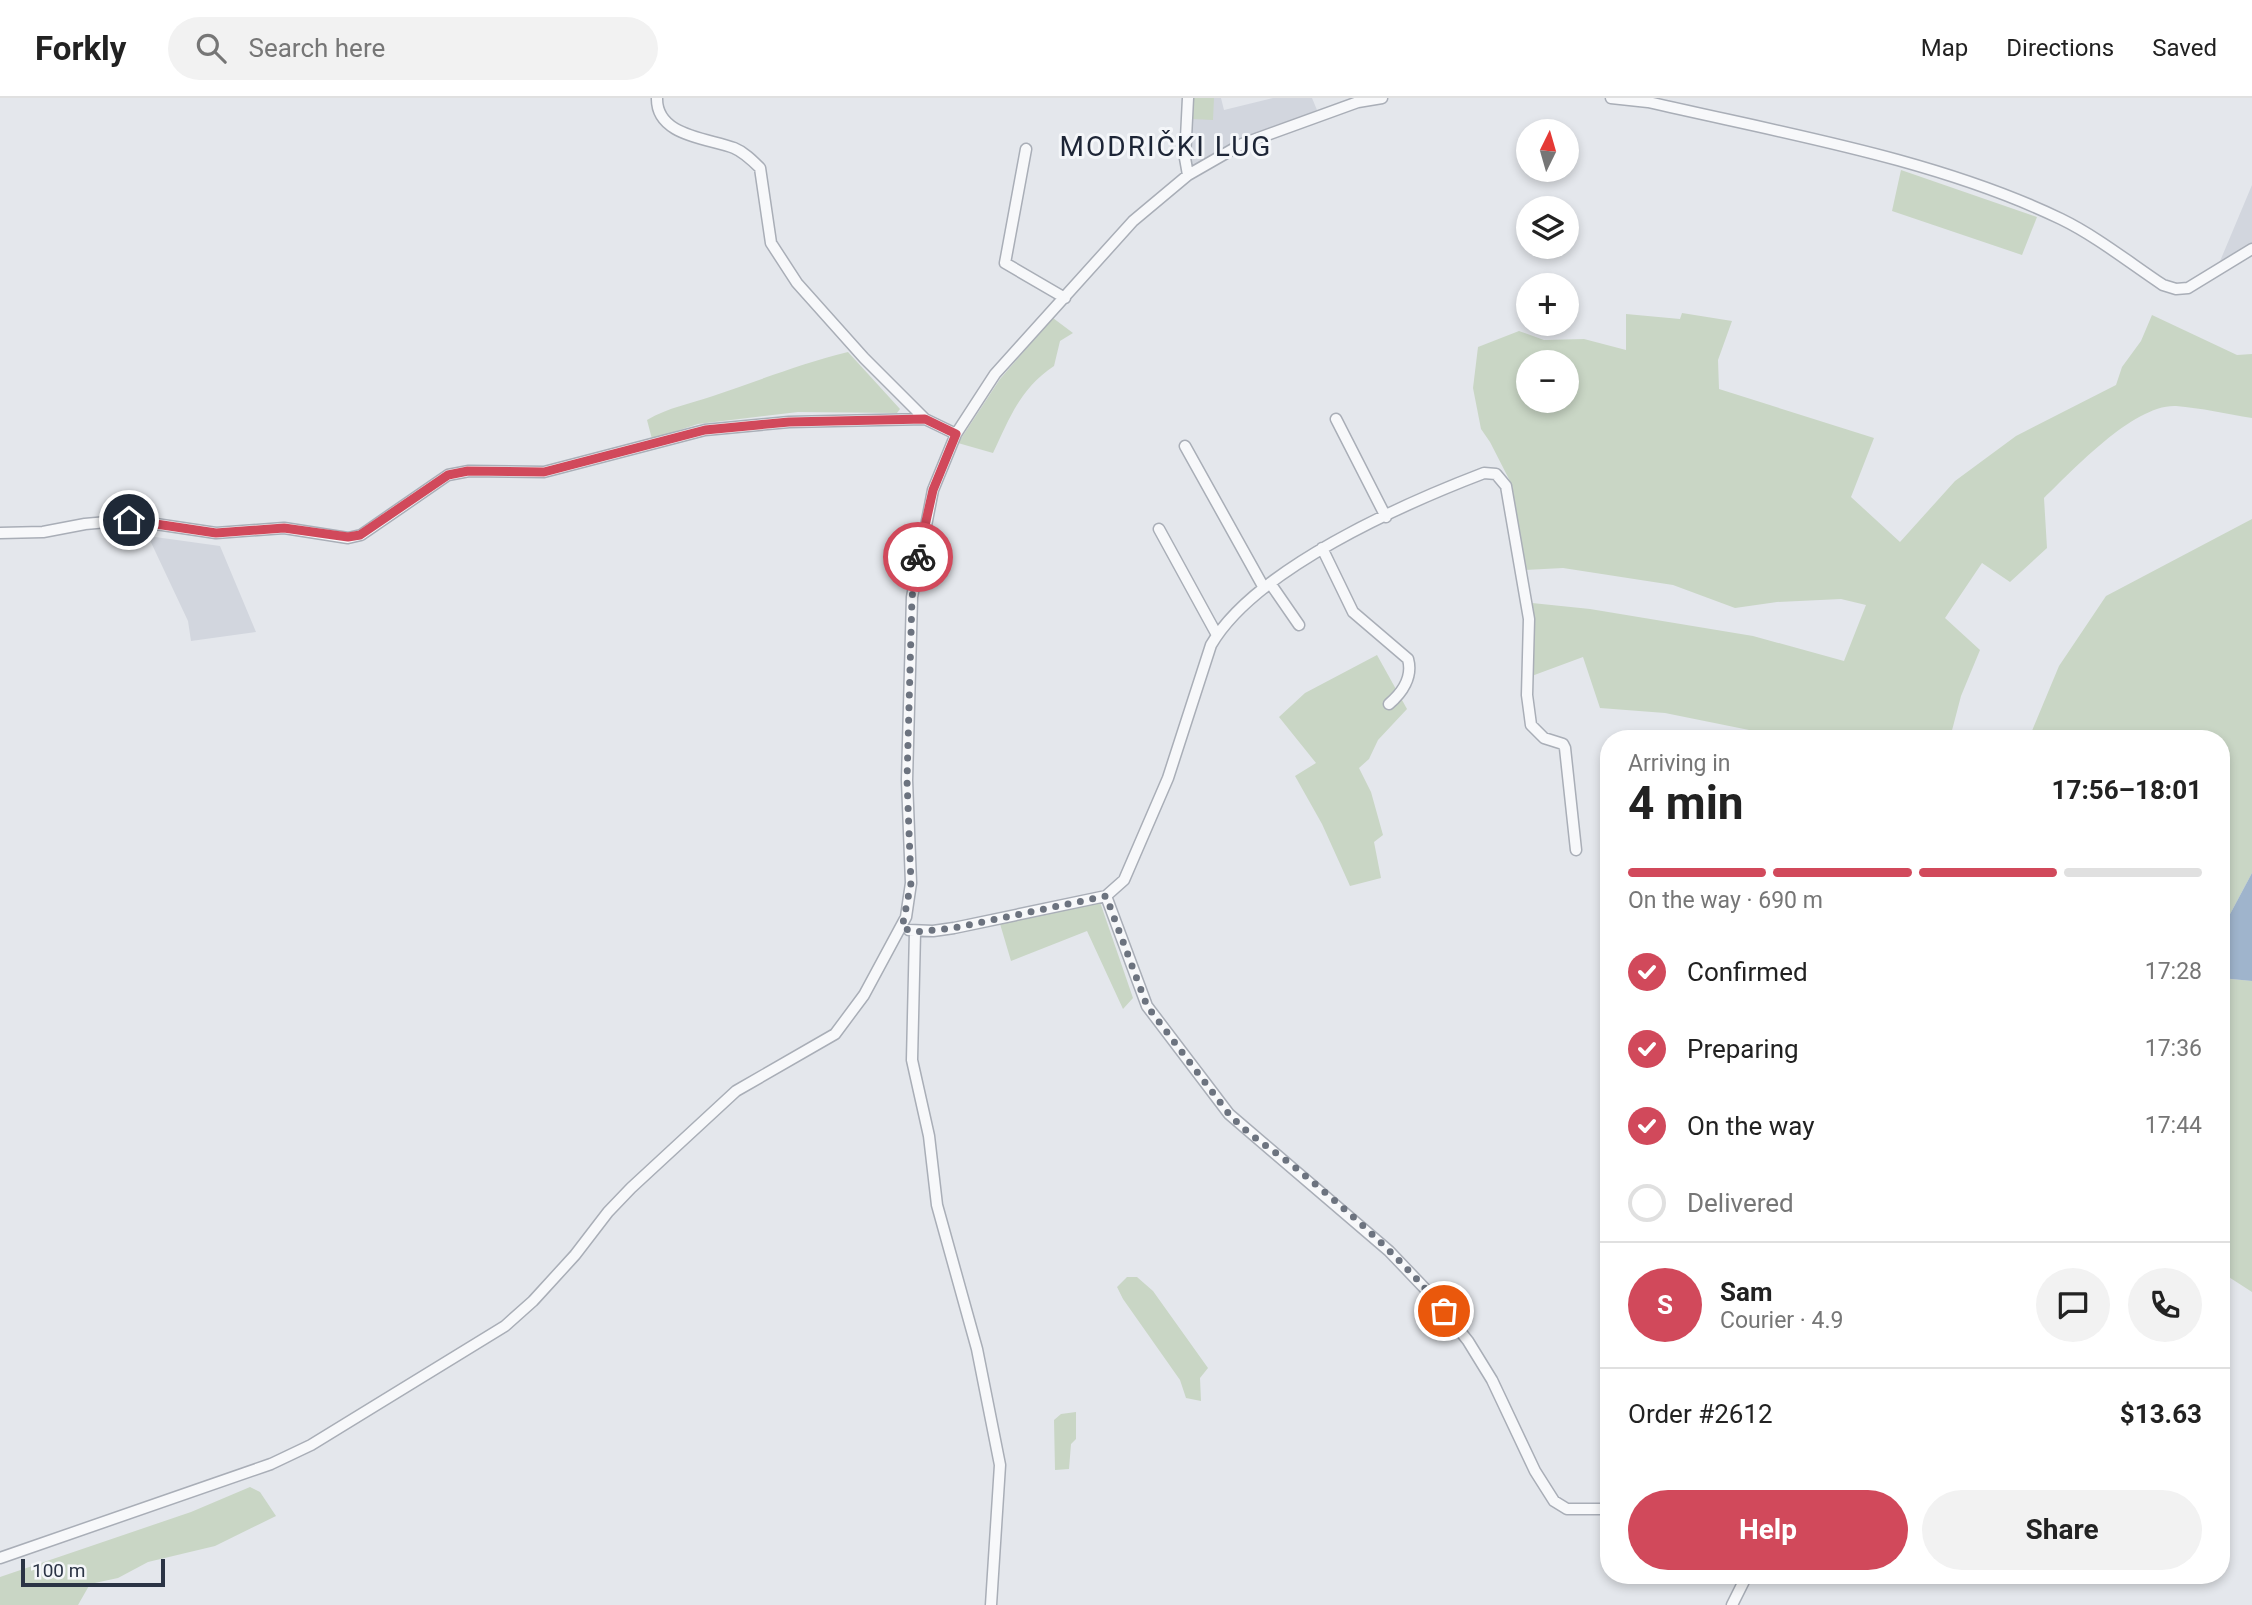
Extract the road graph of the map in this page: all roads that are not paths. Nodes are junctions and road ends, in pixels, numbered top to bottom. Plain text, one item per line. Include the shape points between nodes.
1 (657, 98) edge
2 (1188, 98) edge
3 (1382, 98) edge
4 (1611, 98) edge
5 (1692, 98) edge
6 (1688, 111) junction
7 (1026, 149) dead end
8 (1188, 174) junction
9 (2252, 249) edge
10 (1065, 298) junction
11 (925, 419) junction
12 (1336, 419) dead end
13 (956, 434) junction
14 (1185, 446) dead end
15 (1387, 517) junction
16 (1159, 529) dead end
17 (0, 533) edge
18 (1322, 548) junction
19 (1267, 585) junction
20 (1299, 625) dead end
21 (1217, 635) junction
22 (1389, 704) dead end
23 (1576, 849) dead end
24 (1106, 896) junction
25 (902, 928) junction
26 (915, 932) junction
27 (1600, 1509) edge
28 (0, 1559) edge
29 (1742, 1584) edge
30 (991, 1605) edge
31 (1731, 1605) edge

1 - 11 street via 660,117 671,126 736,148 760,168 771,243 783,264 816,307
2 - 8 street
3 - 8 street via 1242,144
4 - 6 street
5 - 6 street
6 - 9 street via 1871,153 1987,189 2062,219 2176,289 2188,288
7 - 10 street via 1005,264
8 - 10 street via 1133,221
10 - 13 street via 995,374
11 - 13 street
11 - 17 street via 789,422 705,430 544,472 448,475 360,535 348,537 284,528 216,533 129,520
12 - 15 street
13 - 25 street via 933,490 912,597 907,780 911,883
14 - 19 street
15 - 18 street
15 - 23 street via 1484,472 1503,480 1529,619 1531,725 1565,748
16 - 21 street
18 - 19 street
18 - 22 street via 1353,612 1408,659 1408,677
19 - 20 street
19 - 21 street
21 - 24 street via 1168,778 1124,880
24 - 26 street
24 - 27 street via 1147,1006 1229,1114 1389,1251 1432,1296 1492,1380 1554,1501 1567,1509
25 - 26 street
25 - 28 street via 864,995 835,1034 727,1099 631,1188 575,1255 505,1326 356,1418 271,1464
26 - 30 street via 912,1060 929,1136 937,1205 977,1349 1000,1465
29 - 31 street

